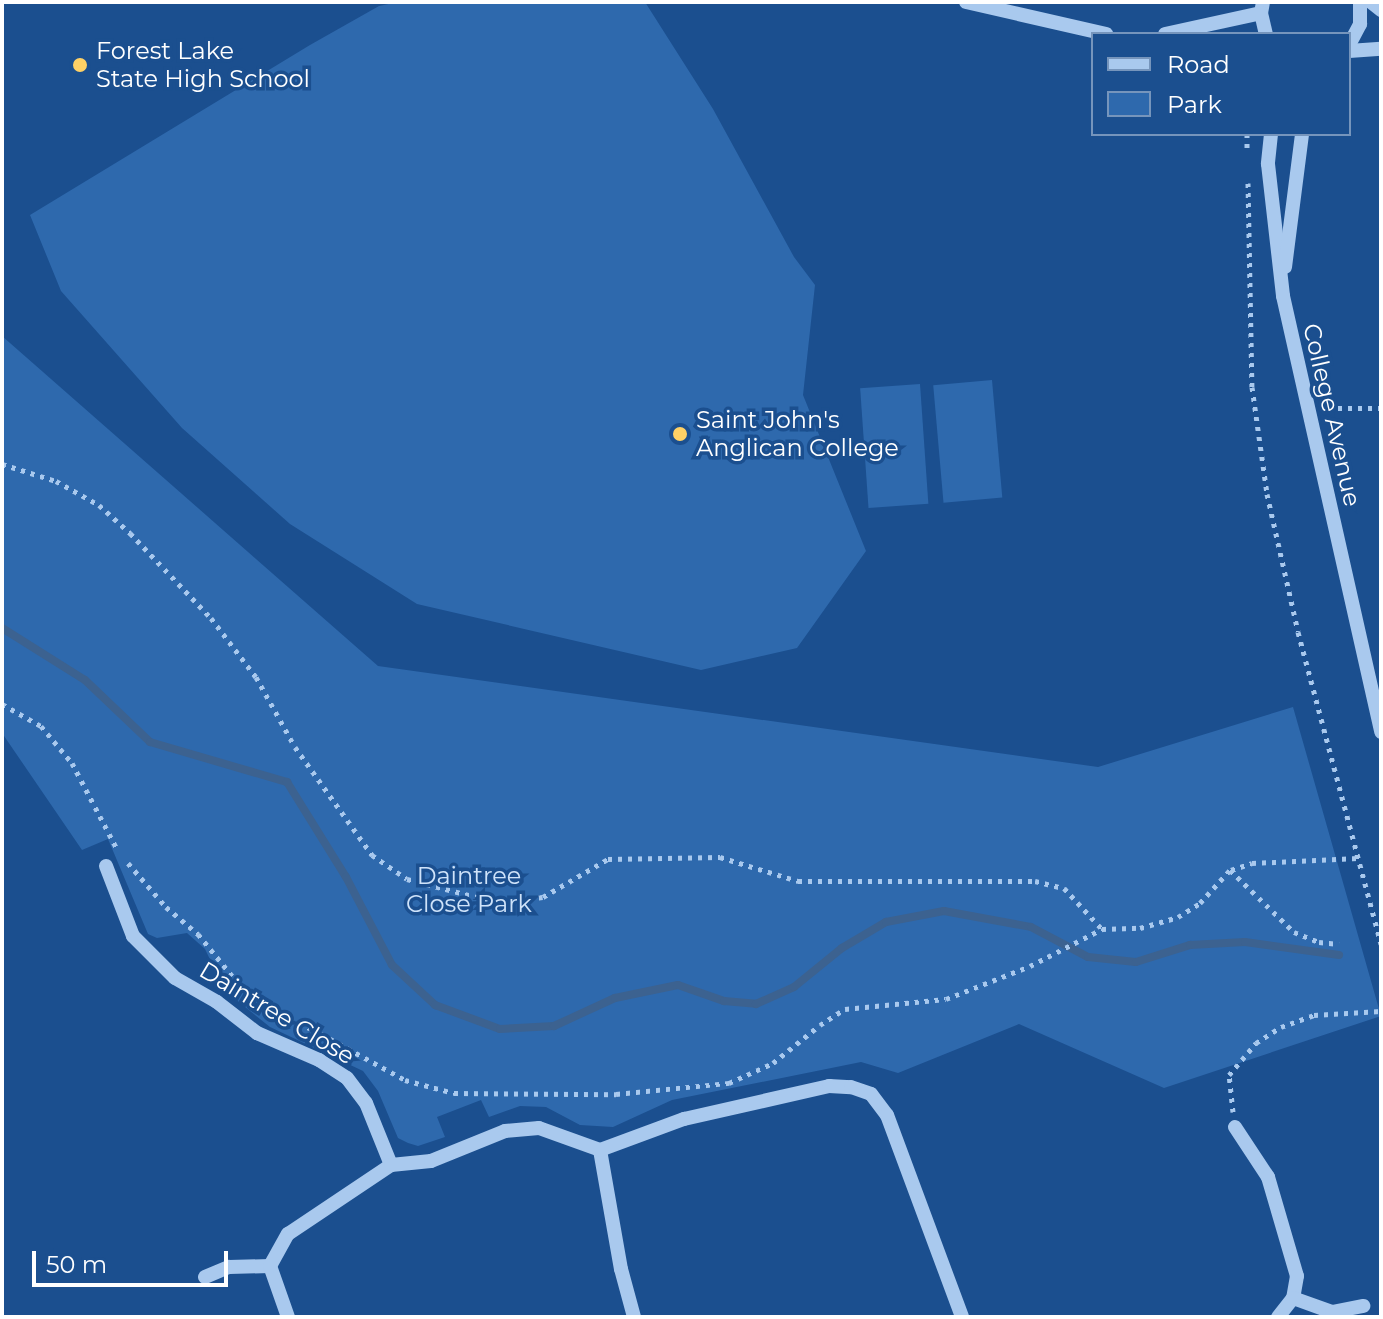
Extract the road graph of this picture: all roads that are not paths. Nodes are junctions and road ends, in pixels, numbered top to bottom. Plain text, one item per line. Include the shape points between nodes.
1 (966, 2) edge
2 (1360, 2) edge
3 (1371, 2) edge
4 (1262, 8) edge
5 (1381, 10) edge
6 (1094, 32) edge
7 (1175, 32) edge
8 (1266, 32) edge
9 (1351, 41) edge
10 (1381, 49) edge
11 (1351, 51) edge
12 (1271, 136) edge
13 (1302, 136) edge
14 (1283, 296) junction
15 (1381, 732) edge
16 (106, 866) dead end
17 (1235, 1127) road end
18 (600, 1150) junction
19 (391, 1165) junction
20 (270, 1266) junction
21 (205, 1277) dead end
22 (1293, 1298) junction
23 (1363, 1306) dead end
24 (288, 1317) edge
25 (634, 1317) edge
26 (962, 1317) edge
27 (1278, 1317) edge

1 - 6 street
2 - 9 street via 1360,24
3 - 5 street
4 - 7 street
4 - 8 street
10 - 11 street
12 - 14 street, College Avenue via 1268,164
13 - 14 street, College Avenue
14 - 15 street, College Avenue
16 - 19 street, Daintree Close via 133,936 175,978 257,1033 347,1078 366,1103
17 - 22 street via 1268,1177 1297,1276
18 - 19 street via 539,1128 505,1131 431,1161
18 - 25 street
18 - 26 street via 684,1119 829,1086 871,1094 887,1115
19 - 20 street via 288,1234
20 - 21 street via 229,1267
20 - 24 street
22 - 23 street via 1332,1312
22 - 27 street

